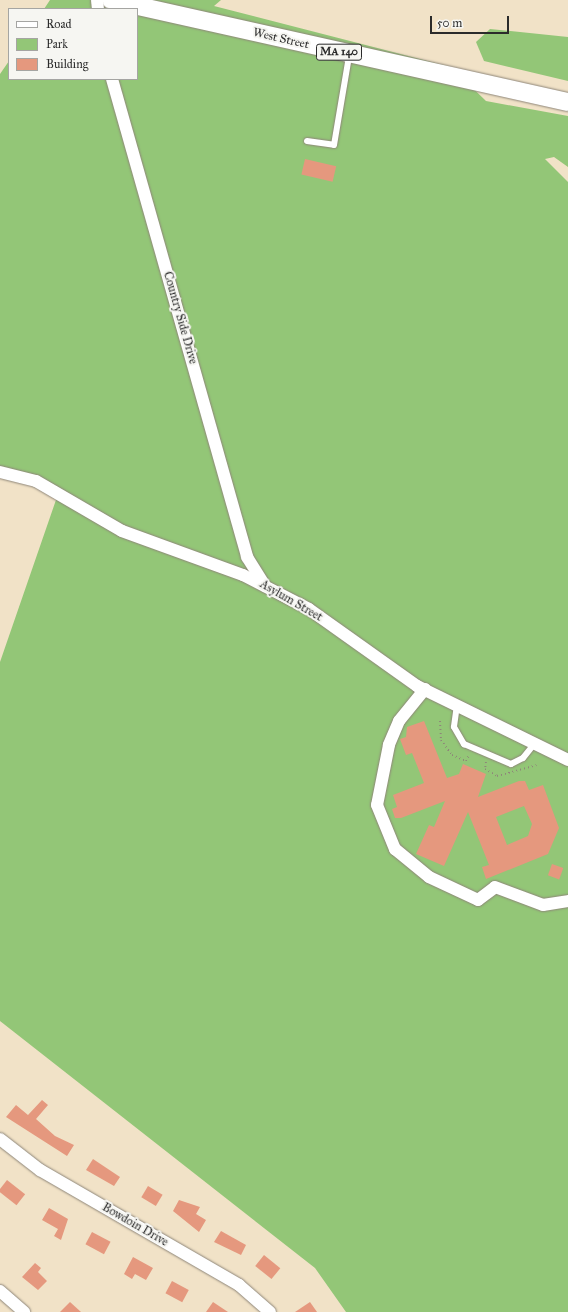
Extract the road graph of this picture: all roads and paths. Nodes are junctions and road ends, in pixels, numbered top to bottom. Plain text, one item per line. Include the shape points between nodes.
1 (111, 0) edge
2 (349, 54) junction
3 (112, 80) edge
4 (568, 102) edge
5 (307, 141) dead end
6 (0, 472) edge
7 (247, 557) junction
8 (235, 571) junction
9 (265, 586) junction
10 (424, 690) junction
11 (457, 705) junction
12 (535, 744) junction
13 (568, 760) edge
14 (568, 901) edge
15 (0, 1139) edge
16 (0, 1291) edge
17 (24, 1312) edge
18 (270, 1312) edge

1 - 2 main road, West Street / MA 140
2 - 4 main road, West Street / MA 140
2 - 5 lane via 334,145
3 - 7 street, Country Side Drive
6 - 8 street, Asylum Street via 36,481 122,531 219,568
7 - 8 street via 245,564
7 - 9 street, Country Side Drive
8 - 9 street, Asylum Street
9 - 10 street, Asylum Street via 309,610
10 - 11 street, Asylum Street
10 - 14 street via 399,721 389,745 378,805 395,849 429,877 478,900 495,887 543,905
11 - 12 street, Asylum Street
11 - 12 lane via 454,727 464,744 511,764 523,758
12 - 13 street, Asylum Street
15 - 18 street, Bowdoin Drive via 40,1170 235,1283
16 - 17 street

